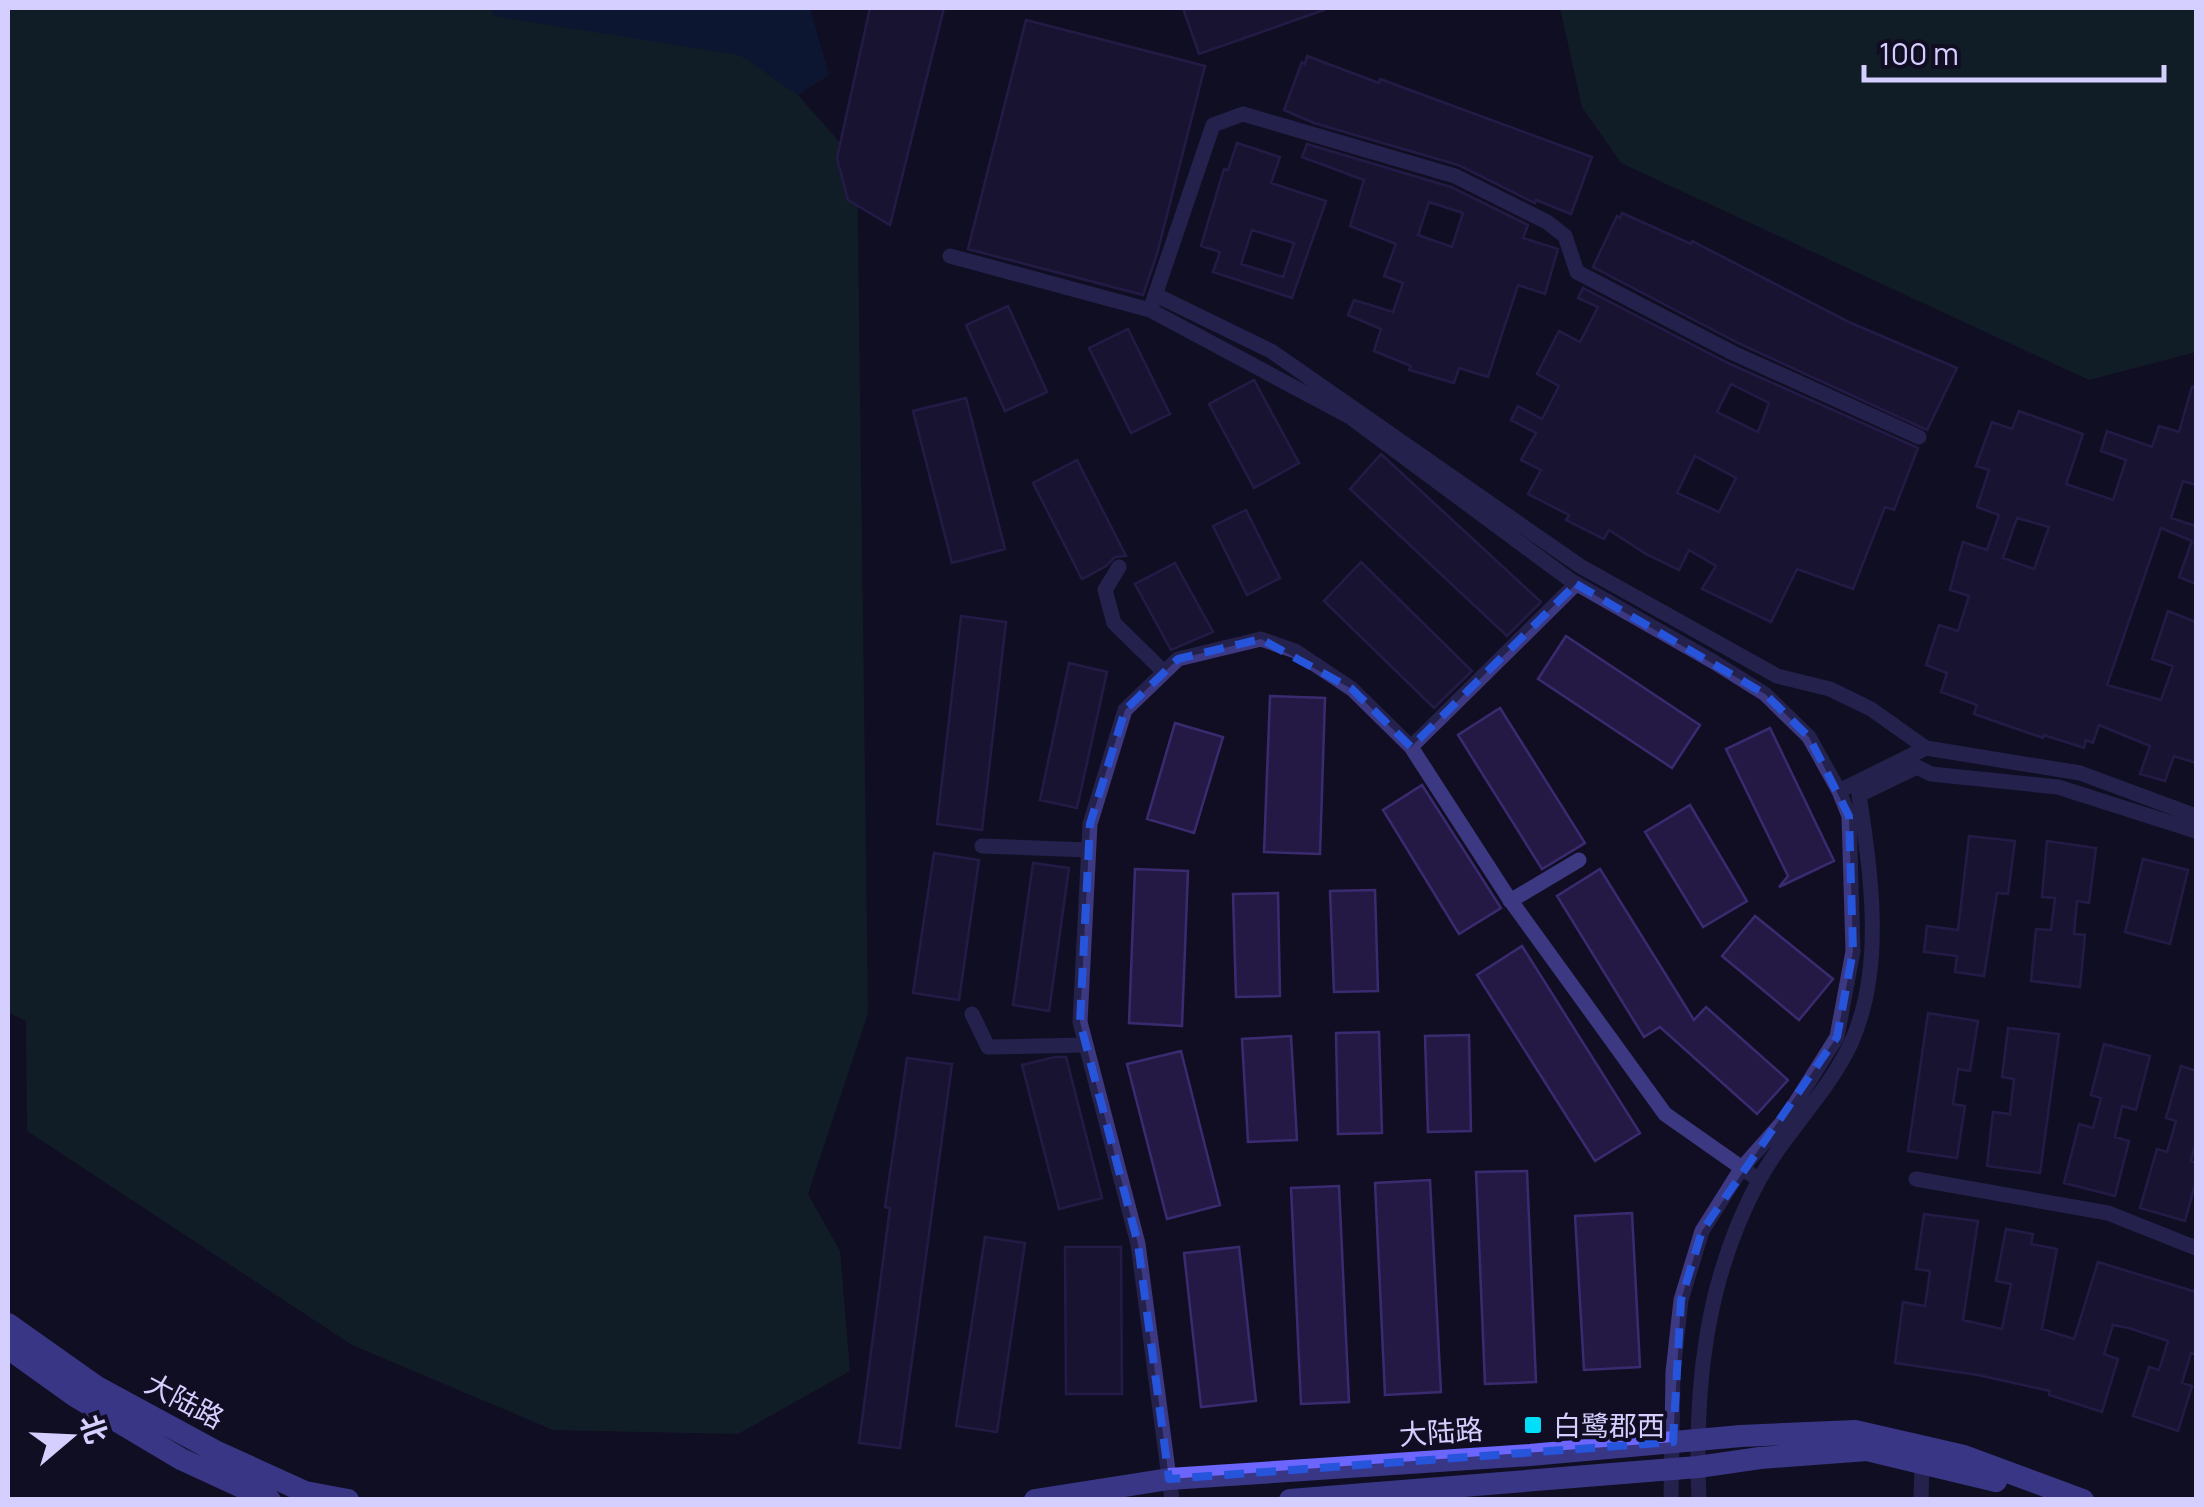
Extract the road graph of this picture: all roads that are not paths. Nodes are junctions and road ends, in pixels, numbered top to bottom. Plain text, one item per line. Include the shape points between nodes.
1 (950, 256) dead end
2 (1153, 302) junction
3 (1919, 437) dead end
4 (1119, 567) dead end
5 (1576, 584) junction
6 (1164, 672) junction
7 (1411, 747) junction
8 (1926, 748) junction
9 (1839, 791) junction
10 (2196, 816) edge
11 (2196, 831) edge
12 (982, 846) dead end
13 (1088, 850) junction
14 (1580, 860) dead end
15 (1510, 901) junction
16 (972, 1014) dead end
17 (1086, 1045) junction
18 (1742, 1169) junction
19 (1916, 1179) dead end
20 (1759, 1180) junction
21 (2196, 1248) edge
22 (8, 1324) edge
23 (8, 1348) edge
24 (1698, 1440) junction
25 (1673, 1442) junction
26 (1922, 1464) junction
27 (1698, 1468) junction
28 (1671, 1470) junction
29 (1171, 1489) edge
30 (270, 1500) edge
31 (348, 1500) edge
32 (1035, 1500) edge
33 (1290, 1500) edge
34 (1671, 1500) edge
35 (1699, 1500) edge
36 (1921, 1500) edge
37 (2042, 1500) edge
38 (2082, 1500) edge

1 - 2 street
2 - 3 street via 1212,125 1243,114 1455,176 1547,222 1564,236 1577,272 1733,353
2 - 5 street via 1350,417
2 - 8 street via 1270,351 1580,566 1777,676 1830,689 1871,709
4 - 6 street via 1106,590 1114,623
5 - 7 street
5 - 9 street via 1765,694 1809,737
6 - 7 street via 1178,659 1261,638 1352,689
6 - 13 street via 1125,710
7 - 15 street
8 - 9 street
8 - 10 street via 2080,773
9 - 18 street via 1849,816 1853,935 1837,1037 1786,1118
11 - 20 street via 2058,787 1917,768 1859,794 1874,892 1864,998 1852,1042
12 - 13 street
13 - 17 street via 1080,1022
14 - 15 street
15 - 18 street via 1665,1114
16 - 17 street via 988,1047
17 - 29 street via 1138,1244
18 - 20 street
18 - 25 street via 1702,1231 1681,1300
19 - 21 street via 2108,1213
20 - 24 street via 1710,1304
22 - 31 main road, 大陆路 via 97,1387 214,1451 305,1492
23 - 30 main road, 大陆路 via 181,1459
24 - 25 main road, 大陆路
24 - 27 street
24 - 38 main road, 大陆路 via 1854,1430 1964,1456
25 - 28 street
25 - 29 main road, 大陆路 via 1246,1476
26 - 27 main road, 大陆路 via 1867,1450
26 - 36 street
26 - 37 main road, 大陆路
27 - 28 main road, 大陆路
27 - 35 street
28 - 33 main road, 大陆路
28 - 34 street
29 - 32 main road, 大陆路

